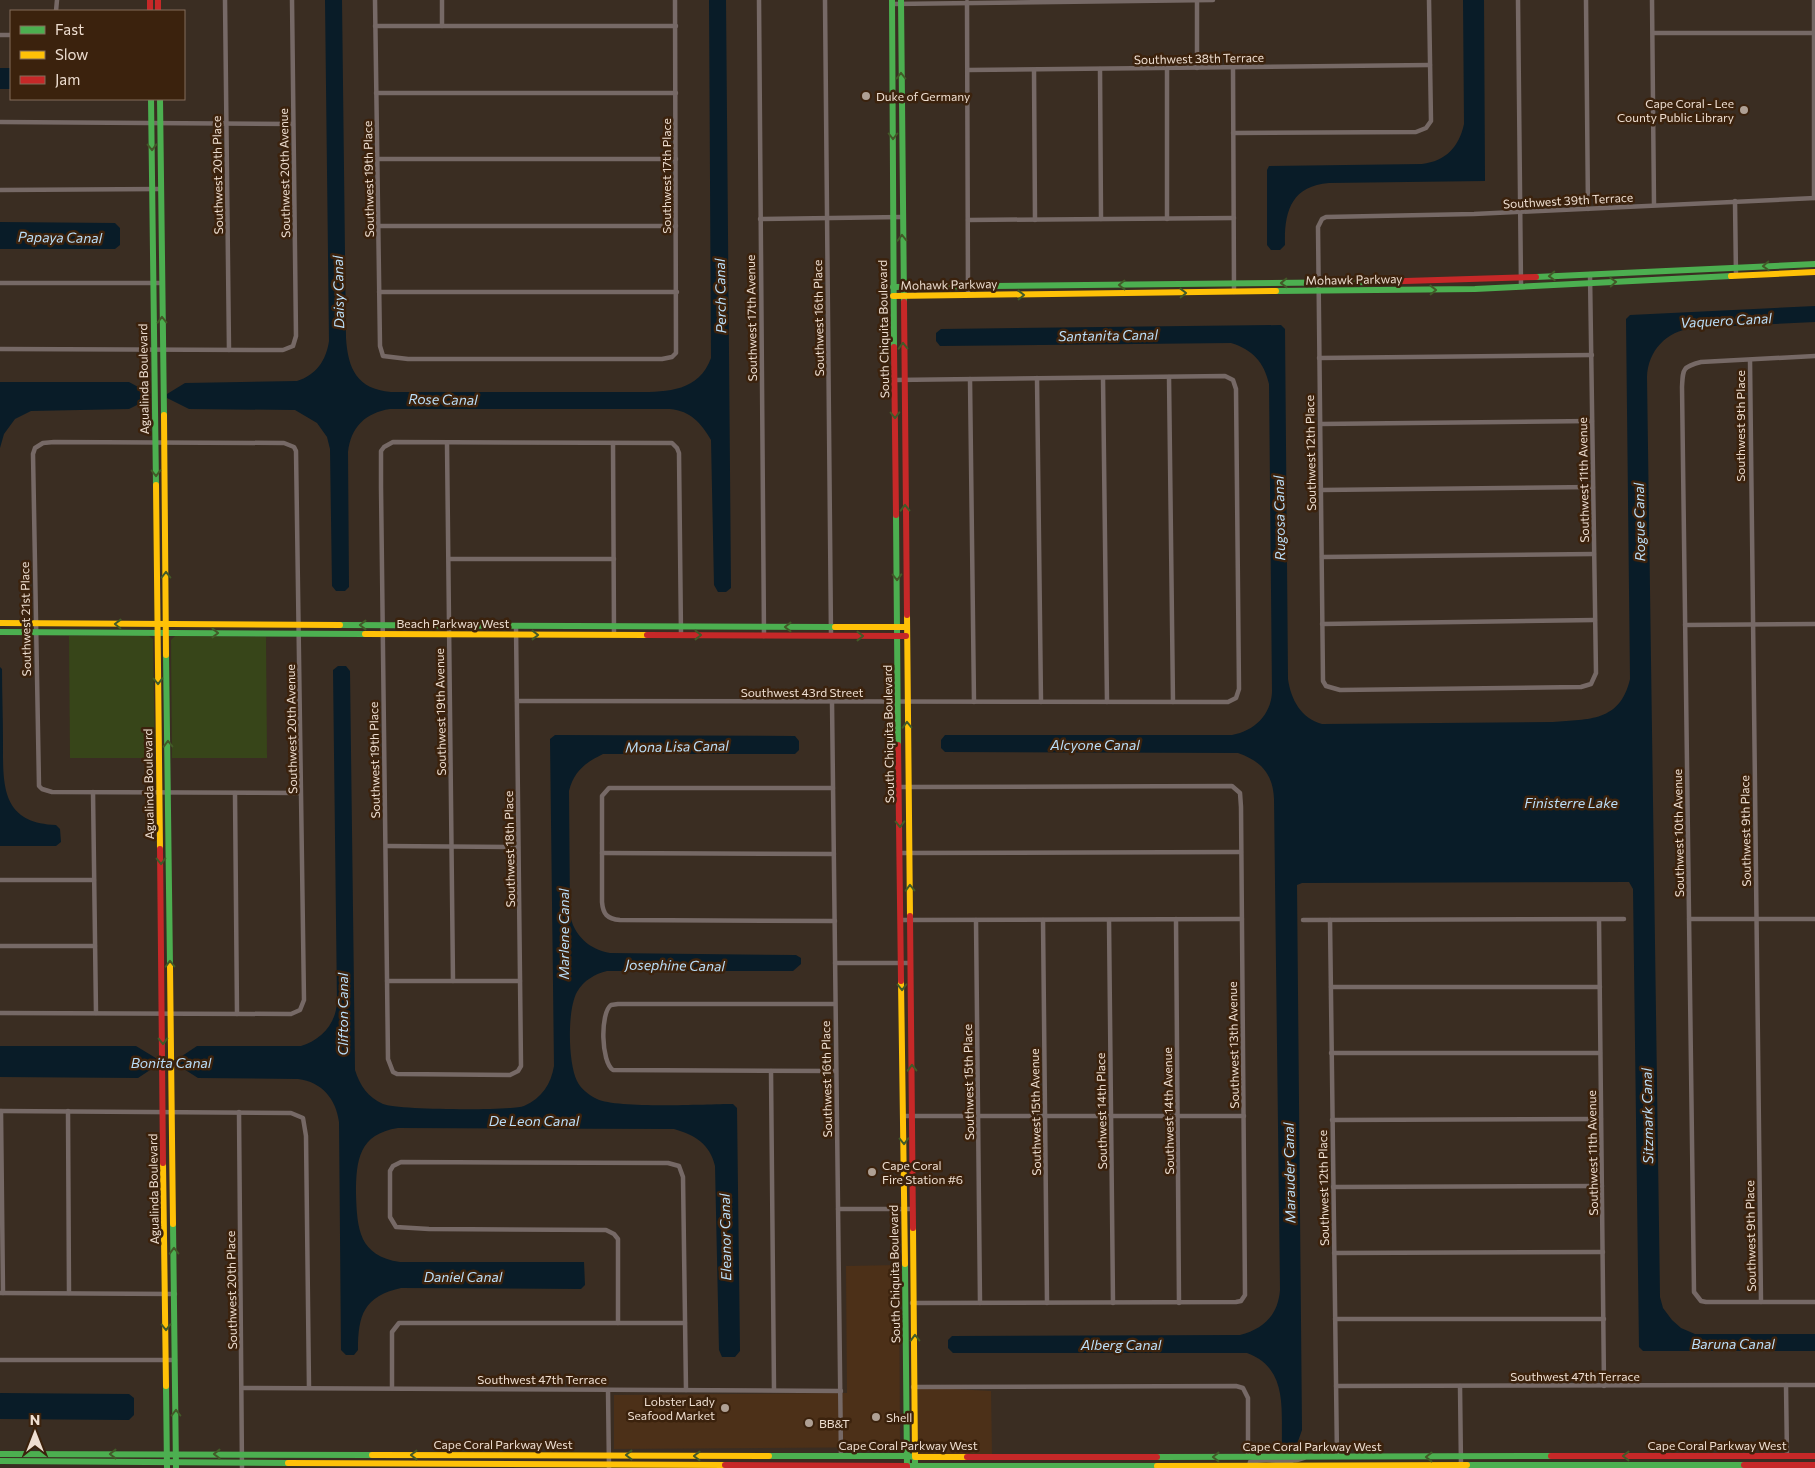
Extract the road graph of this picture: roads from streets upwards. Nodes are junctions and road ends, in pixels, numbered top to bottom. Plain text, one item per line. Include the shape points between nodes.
1 (225, 0) edge
2 (292, 0) edge
3 (375, 0) edge
4 (442, 0) edge
5 (675, 0) edge
6 (759, 0) edge
7 (825, 0) edge
8 (1162, 0) edge
9 (1197, 0) edge
10 (1213, 0) edge
11 (1429, 0) edge
12 (1518, 0) edge
13 (1586, 0) edge
14 (1652, 0) edge
15 (1814, 0) edge
16 (967, 1) edge
17 (892, 2) edge
18 (901, 2) edge
19 (376, 26) junction
20 (442, 26) junction
21 (676, 26) junction
22 (1653, 33) junction
23 (1813, 33) junction
24 (1430, 65) junction
25 (1233, 67) junction
26 (1167, 68) junction
27 (1197, 68) junction
28 (1100, 69) junction
29 (968, 70) junction
30 (1034, 70) junction
31 (376, 93) junction
32 (676, 93) junction
33 (151, 100) edge
34 (160, 100) edge
35 (0, 122) edge
36 (152, 123) junction
37 (160, 123) junction
38 (226, 124) junction
39 (293, 124) junction
40 (1234, 133) junction
41 (377, 159) junction
42 (676, 160) junction
43 (0, 190) edge
44 (152, 190) junction
45 (161, 190) junction
46 (1814, 198) edge
47 (1734, 201) junction
48 (1654, 205) junction
49 (1588, 209) junction
50 (1521, 212) junction
51 (893, 217) junction
52 (902, 217) junction
53 (827, 218) junction
54 (1234, 218) junction
55 (760, 219) junction
56 (1101, 219) junction
57 (1167, 219) junction
58 (1322, 219) joint
59 (968, 220) junction
60 (1035, 220) junction
61 (378, 226) junction
62 (676, 226) junction
63 (1815, 264) edge
64 (1736, 268) junction
65 (1815, 272) edge
66 (1590, 274) junction
67 (1736, 276) junction
68 (1521, 278) junction
69 (0, 282) edge
70 (1318, 282) junction
71 (153, 283) junction
72 (162, 283) junction
73 (1234, 283) junction
74 (1590, 283) junction
75 (968, 286) junction
76 (1521, 286) junction
77 (893, 287) junction
78 (902, 287) junction
79 (1318, 291) junction
80 (379, 292) junction
81 (677, 292) junction
82 (1234, 292) junction
83 (968, 295) junction
84 (893, 296) junction
85 (902, 296) junction
86 (0, 349) edge
87 (154, 349) junction
88 (163, 349) junction
89 (230, 350) junction
90 (1592, 355) junction
91 (384, 356) joint
92 (1815, 356) edge
93 (1319, 358) junction
94 (1750, 360) junction
95 (1169, 377) junction
96 (1037, 378) junction
97 (1103, 378) junction
98 (970, 379) junction
99 (894, 380) junction
100 (903, 380) junction
101 (1592, 421) junction
102 (1320, 424) junction
103 (155, 442) junction
104 (164, 442) junction
105 (447, 443) junction
106 (612, 443) junction
107 (1593, 487) junction
108 (1321, 490) junction
109 (1594, 554) junction
110 (1322, 557) junction
111 (449, 559) junction
112 (614, 560) junction
113 (1595, 620) junction
114 (0, 623) edge
115 (35, 623) junction
116 (158, 624) junction
117 (166, 624) junction
118 (1322, 624) junction
119 (1685, 624) junction
120 (1752, 624) junction
121 (1815, 624) edge
122 (299, 625) junction
123 (383, 625) junction
124 (450, 626) junction
125 (516, 626) junction
126 (614, 626) junction
127 (680, 627) junction
128 (764, 627) junction
129 (831, 627) junction
130 (898, 627) junction
131 (906, 627) junction
132 (0, 632) edge
133 (35, 632) junction
134 (158, 632) junction
135 (166, 632) junction
136 (300, 633) junction
137 (383, 634) junction
138 (450, 634) junction
139 (516, 634) junction
140 (614, 635) junction
141 (680, 635) junction
142 (764, 636) junction
143 (831, 636) junction
144 (898, 636) junction
145 (906, 636) junction
146 (1326, 686) joint
147 (517, 701) junction
148 (832, 702) junction
149 (899, 702) junction
150 (907, 702) junction
151 (974, 702) junction
152 (1041, 702) junction
153 (1107, 702) junction
154 (1173, 702) junction
155 (900, 787) junction
156 (908, 787) junction
157 (833, 788) junction
158 (93, 792) junction
159 (160, 792) junction
160 (168, 792) junction
161 (235, 793) junction
162 (301, 793) junction
163 (386, 846) junction
164 (452, 846) junction
165 (518, 847) junction
166 (1241, 852) junction
167 (602, 853) junction
168 (900, 853) junction
169 (909, 853) junction
170 (834, 854) junction
171 (0, 880) edge
172 (94, 880) junction
173 (1176, 919) junction
174 (1242, 919) junction
175 (1624, 919) dead end
176 (1689, 919) junction
177 (1756, 919) junction
178 (1815, 919) edge
179 (901, 920) junction
180 (910, 920) junction
181 (976, 920) junction
182 (1043, 920) junction
183 (1109, 920) junction
184 (1303, 920) dead end
185 (1330, 920) junction
186 (1599, 920) junction
187 (834, 921) junction
188 (0, 946) edge
189 (95, 946) junction
190 (835, 962) junction
191 (902, 963) junction
192 (910, 963) junction
193 (387, 981) junction
194 (454, 981) junction
195 (520, 982) junction
196 (1600, 986) junction
197 (1331, 987) junction
198 (836, 1004) junction
199 (0, 1013) edge
200 (96, 1013) junction
201 (163, 1013) junction
202 (171, 1013) junction
203 (237, 1014) junction
204 (1332, 1053) junction
205 (1600, 1053) junction
206 (518, 1070) joint
207 (771, 1071) junction
208 (836, 1071) junction
209 (0, 1111) edge
210 (68, 1111) junction
211 (163, 1112) junction
212 (172, 1112) junction
213 (239, 1112) junction
214 (904, 1116) junction
215 (912, 1116) junction
216 (978, 1116) junction
217 (1045, 1116) junction
218 (1112, 1116) junction
219 (1178, 1116) junction
220 (1244, 1116) junction
221 (1601, 1119) junction
222 (1332, 1120) junction
223 (1602, 1186) junction
224 (1333, 1187) junction
225 (838, 1209) junction
226 (905, 1209) junction
227 (913, 1209) junction
228 (1603, 1252) junction
229 (1334, 1253) junction
230 (2, 1293) edge
231 (69, 1293) junction
232 (166, 1293) junction
233 (175, 1294) junction
234 (1761, 1302) junction
235 (1815, 1302) edge
236 (906, 1303) junction
237 (914, 1303) junction
238 (980, 1303) junction
239 (1047, 1303) junction
240 (1113, 1303) junction
241 (1179, 1303) junction
242 (1335, 1319) junction
243 (1604, 1319) junction
244 (618, 1323) junction
245 (685, 1323) junction
246 (0, 1360) edge
247 (167, 1360) junction
248 (175, 1360) junction
249 (1786, 1385) junction
250 (1815, 1385) edge
251 (1336, 1386) junction
252 (1460, 1386) junction
253 (1604, 1386) junction
254 (309, 1387) junction
255 (906, 1387) junction
256 (916, 1387) junction
257 (242, 1388) junction
258 (392, 1388) junction
259 (608, 1390) junction
260 (686, 1390) junction
261 (774, 1390) junction
262 (841, 1390) junction
263 (0, 1454) edge
264 (168, 1454) junction
265 (176, 1454) junction
266 (340, 1455) junction
267 (609, 1455) junction
268 (678, 1456) junction
269 (775, 1456) junction
270 (820, 1456) junction
271 (841, 1456) junction
272 (907, 1456) junction
273 (1690, 1456) junction
274 (1762, 1456) junction
275 (1787, 1456) junction
276 (1815, 1456) edge
277 (915, 1457) junction
278 (1070, 1457) junction
279 (1186, 1457) junction
280 (1248, 1457) junction
281 (1306, 1457) junction
282 (1337, 1457) junction
283 (1461, 1457) junction
284 (0, 1461) edge
285 (242, 1461) edge
286 (167, 1465) edge
287 (176, 1465) edge
288 (341, 1465) edge
289 (493, 1465) edge
290 (1631, 1465) junction
291 (1815, 1465) edge
292 (609, 1466) edge
293 (732, 1466) junction
294 (786, 1466) junction
295 (1012, 1466) junction
296 (1129, 1466) junction
297 (1698, 1466) edge
298 (678, 1467) edge
299 (907, 1467) edge
300 (915, 1467) edge
301 (1249, 1467) edge
302 (1336, 1467) edge
303 (1461, 1467) edge

1 - 38 street, Southwest 20th Place
2 - 39 street, Southwest 20th Avenue
3 - 19 street, Southwest 19th Place
4 - 20 street
5 - 21 street, Southwest 17th Place
6 - 55 street, Southwest 17th Avenue
7 - 53 street, Southwest 16th Place
8 - 9 street
8 - 16 street
9 - 10 street
9 - 27 street
11 - 24 street
12 - 50 street
13 - 49 street
14 - 22 street
15 - 23 street
16 - 18 street
16 - 29 street
17 - 18 street
17 -> 51 street, South Chiquita Boulevard
52 -> 18 street, South Chiquita Boulevard
19 - 20 street
19 - 31 street, Southwest 19th Place
20 - 21 street
21 - 32 street, Southwest 17th Place
22 - 23 street
22 - 48 street
23 - 46 street
24 - 25 street, Southwest 38th Terrace
24 - 40 street via 1430,121 1426,128 1416,132
25 - 27 street, Southwest 38th Terrace
25 - 40 street
26 - 27 street, Southwest 38th Terrace
26 - 28 street, Southwest 38th Terrace
26 - 57 street
28 - 30 street, Southwest 38th Terrace
28 - 56 street
29 - 30 street, Southwest 38th Terrace
29 - 59 street
30 - 60 street
31 - 32 street
31 - 41 street, Southwest 19th Place
32 - 42 street, Southwest 17th Place
33 - 36 street, Agualinda Boulevard
34 - 37 street, Agualinda Boulevard
35 - 36 street
36 - 37 street
36 -> 44 street, Agualinda Boulevard
37 - 38 street
37 - 45 street, Agualinda Boulevard
38 - 39 street
38 - 89 street, Southwest 20th Place
39 - 89 street, Southwest 20th Avenue via 296,336 293,346 283,350
40 - 54 street
41 - 42 street
41 - 61 street, Southwest 19th Place
42 - 62 street, Southwest 17th Place
43 - 44 street
44 - 45 street
44 - 71 street, Agualinda Boulevard
45 - 72 street, Agualinda Boulevard
46 - 47 street, Southwest 39th Terrace
47 - 48 street, Southwest 39th Terrace
47 - 64 street
48 - 49 street, Southwest 39th Terrace
49 - 50 street, Southwest 39th Terrace
50 - 58 street, Southwest 39th Terrace
50 - 68 street
51 - 52 street
51 - 53 street
51 - 77 street, South Chiquita Boulevard
78 -> 52 street, South Chiquita Boulevard
53 - 55 street
53 - 129 street, Southwest 16th Place
54 - 57 street
54 - 73 street
55 - 128 street, Southwest 17th Avenue
56 - 57 street
56 - 60 street
58 - 70 street, Southwest 12th Place via 1318,227
59 - 60 street
59 - 75 street
61 - 62 street
61 - 80 street, Southwest 19th Place
62 - 81 street, Southwest 17th Place
63 -> 64 street, Mohawk Parkway
64 - 66 street, Mohawk Parkway
64 - 67 street
65 - 67 street, Mohawk Parkway
66 -> 68 street, Mohawk Parkway
66 - 74 street, Southwest 11th Avenue
74 -> 67 street, Mohawk Parkway
68 - 70 street, Mohawk Parkway
68 - 76 street
69 - 71 street
70 -> 73 street, Mohawk Parkway
70 - 79 street, Southwest 12th Place
71 - 72 street
71 - 87 street, Agualinda Boulevard
88 -> 72 street, Agualinda Boulevard
73 -> 75 street, Mohawk Parkway
73 - 82 street
74 - 76 street, Mohawk Parkway
74 - 90 street, Southwest 11th Avenue
75 - 78 street, Mohawk Parkway
75 - 83 street
79 -> 76 street, Mohawk Parkway
77 - 78 street, Mohawk Parkway
77 - 84 street, South Chiquita Boulevard
78 - 85 street, South Chiquita Boulevard
79 - 82 street, Mohawk Parkway
79 - 93 street, Southwest 12th Place
80 - 81 street
80 - 91 street, Southwest 19th Place via 380,346
81 - 91 street, Southwest 17th Place via 676,353 672,357 408,359
83 -> 82 street, Mohawk Parkway
83 - 85 street, Mohawk Parkway
84 - 85 street, Mohawk Parkway
84 - 99 street, South Chiquita Boulevard
100 -> 85 street, South Chiquita Boulevard
86 - 87 street
87 - 88 street
87 - 103 street, Agualinda Boulevard
88 - 89 street
88 - 104 street, Agualinda Boulevard
90 - 93 street
90 - 101 street, Southwest 11th Avenue
92 - 94 street
93 - 102 street, Southwest 12th Place
94 - 119 street, Southwest 10th Avenue via 1701,362 1683,370
94 - 120 street, Southwest 9th Place
95 - 97 street
95 - 154 street
95 - 154 street, Southwest 43rd Street via 1224,376 1233,380 1236,389 1240,689 1236,698 1228,702
96 - 97 street
96 - 98 street
96 - 152 street
97 - 153 street
98 - 100 street
98 - 151 street
99 - 100 street
99 -> 130 street, South Chiquita Boulevard
131 -> 100 street, South Chiquita Boulevard
101 - 102 street
101 - 107 street, Southwest 11th Avenue
102 - 108 street, Southwest 12th Place
103 - 104 street
103 - 115 street, Southwest 21st Place via 54,442 35,448
103 -> 116 street, Agualinda Boulevard
117 -> 104 street, Agualinda Boulevard
104 - 122 street, Southwest 20th Avenue via 284,444 294,447 297,457
105 - 106 street
105 - 111 street, Southwest 19th Avenue
105 - 123 street, Southwest 19th Place via 393,442 384,447 381,457
106 - 112 street
106 - 127 street via 667,442 677,448
107 - 108 street
107 - 109 street, Southwest 11th Avenue
108 - 110 street, Southwest 12th Place
109 - 110 street
109 - 113 street, Southwest 11th Avenue
110 - 118 street, Southwest 12th Place
111 - 112 street
111 - 124 street, Southwest 19th Avenue
112 - 126 street
113 - 118 street
113 - 146 street, Southwest 11th Avenue via 1596,673 1591,684 1581,687 1340,690
114 - 115 street, Beach Parkway West
116 -> 115 street, Beach Parkway West
115 - 133 street, Southwest 21st Place
116 - 117 street, Beach Parkway West
116 - 134 street, Agualinda Boulevard
117 - 122 street, Beach Parkway West
117 - 135 street, Agualinda Boulevard
118 - 146 street, Southwest 12th Place via 1323,681
119 - 120 street
119 - 176 street, Southwest 10th Avenue
120 - 121 street
120 - 177 street, Southwest 9th Place
123 -> 122 street, Beach Parkway West
122 - 136 street, Southwest 20th Avenue
123 - 124 street, Beach Parkway West
123 - 137 street, Southwest 19th Place
124 - 125 street, Beach Parkway West
124 - 138 street, Southwest 19th Avenue
125 - 126 street, Beach Parkway West
125 - 139 street, Southwest 18th Place
126 - 127 street, Beach Parkway West
126 - 140 street
127 - 128 street, Beach Parkway West
127 - 141 street
129 -> 128 street, Beach Parkway West
128 - 142 street, Southwest 17th Avenue
129 - 130 street, Beach Parkway West
129 - 143 street, Southwest 16th Place
130 - 131 street, Beach Parkway West
130 - 144 street, South Chiquita Boulevard
131 - 145 street, South Chiquita Boulevard
132 - 133 street, Beach Parkway West
133 - 134 street, Beach Parkway West
133 - 158 street, Southwest 21st Place via 37,780 42,790
134 - 135 street, Beach Parkway West
134 -> 159 street, Agualinda Boulevard
135 -> 136 street, Beach Parkway West
160 -> 135 street, Agualinda Boulevard
136 - 137 street, Beach Parkway West
136 - 162 street, Southwest 20th Avenue
137 - 138 street, Beach Parkway West
137 - 163 street, Southwest 19th Place
138 - 139 street, Beach Parkway West
138 - 164 street, Southwest 19th Avenue
139 -> 140 street, Beach Parkway West
139 - 147 street, Southwest 18th Place
140 - 141 street, Beach Parkway West
141 -> 142 street, Beach Parkway West
142 - 143 street, Beach Parkway West
143 -> 144 street, Beach Parkway West
144 - 145 street, Beach Parkway West
144 - 149 street, South Chiquita Boulevard
145 - 150 street, South Chiquita Boulevard
147 - 148 street, Southwest 43rd Street
147 - 165 street, Southwest 18th Place
148 - 149 street, Southwest 43rd Street
148 - 157 street, Southwest 16th Place
149 - 150 street, Southwest 43rd Street
149 - 155 street, South Chiquita Boulevard
150 - 151 street, Southwest 43rd Street
156 -> 150 street, South Chiquita Boulevard
151 - 152 street, Southwest 43rd Street
152 - 153 street, Southwest 43rd Street
153 - 154 street, Southwest 43rd Street
155 - 156 street
155 -> 168 street, South Chiquita Boulevard
156 - 166 street, Southwest 13th Avenue via 1232,786 1241,799
156 - 169 street, South Chiquita Boulevard
157 - 167 street via 614,787 604,791
157 - 170 street, Southwest 16th Place
158 - 159 street
158 - 172 street
159 - 160 street
159 -> 201 street, Agualinda Boulevard
160 - 161 street
202 -> 160 street, Agualinda Boulevard
161 - 162 street
161 - 203 street
162 - 203 street, Southwest 20th Avenue via 304,994 300,1010 291,1014
163 - 164 street
163 - 193 street, Southwest 19th Place
164 - 165 street
164 - 194 street, Southwest 19th Avenue
165 - 195 street, Southwest 18th Place
166 - 169 street
166 - 174 street, Southwest 13th Avenue
167 - 170 street
167 - 187 street via 603,908 607,917 627,920
168 - 169 street
168 - 179 street, South Chiquita Boulevard
180 -> 169 street, South Chiquita Boulevard
170 - 187 street, Southwest 16th Place
171 - 172 street
172 - 189 street
173 - 174 street
173 - 183 street
173 - 219 street, Southwest 14th Avenue
174 - 220 street, Southwest 13th Avenue
175 - 186 street
176 - 177 street
176 - 234 street, Southwest 10th Avenue via 1693,1274 1696,1296 1706,1302
177 - 178 street
177 - 234 street, Southwest 9th Place
179 - 180 street
179 - 191 street, South Chiquita Boulevard
180 - 181 street
180 - 192 street, South Chiquita Boulevard
181 - 182 street
181 - 216 street, Southwest 15th Place
182 - 183 street
182 - 217 street, Southwest 15th Avenue
183 - 218 street, Southwest 14th Place
184 - 185 street
185 - 186 street
185 - 197 street, Southwest 12th Place
186 - 196 street, Southwest 11th Avenue
187 - 190 street, Southwest 16th Place
188 - 189 street
189 - 200 street
190 - 191 street
190 - 198 street, Southwest 16th Place
191 - 192 street
191 -> 214 street, South Chiquita Boulevard
215 -> 192 street, South Chiquita Boulevard
193 - 194 street
193 - 206 street, Southwest 19th Place via 388,1059 393,1072 403,1075 510,1075
194 - 195 street
195 - 206 street, Southwest 18th Place via 521,1061
196 - 197 street
196 - 205 street, Southwest 11th Avenue
197 - 204 street, Southwest 12th Place
198 - 207 street via 618,1004 607,1008 604,1038 608,1066 612,1070
198 - 208 street, Southwest 16th Place
199 - 200 street
200 - 201 street
201 - 202 street
201 -> 211 street, Agualinda Boulevard
202 - 203 street
202 - 212 street, Agualinda Boulevard
204 - 205 street
204 - 222 street, Southwest 12th Place
205 - 221 street, Southwest 11th Avenue
207 - 208 street
207 - 261 street
208 - 225 street, Southwest 16th Place
209 - 210 street
209 - 230 street
210 - 211 street
210 - 231 street
211 - 212 street
211 - 232 street, Agualinda Boulevard
212 - 213 street
233 -> 212 street, Agualinda Boulevard
213 - 254 street via 291,1113 303,1118 306,1136
213 - 257 street, Southwest 20th Place
214 - 215 street
214 -> 226 street, South Chiquita Boulevard
215 - 216 street
215 - 227 street, South Chiquita Boulevard
216 - 217 street
216 - 238 street, Southwest 15th Place
217 - 218 street
217 - 239 street, Southwest 15th Avenue
218 - 219 street
218 - 240 street, Southwest 14th Place
219 - 220 street
219 - 241 street, Southwest 14th Avenue
220 - 241 street, Southwest 13th Avenue via 1246,1289 1241,1301
221 - 222 street
221 - 223 street, Southwest 11th Avenue
222 - 224 street, Southwest 12th Place
223 - 224 street
223 - 228 street, Southwest 11th Avenue
224 - 229 street, Southwest 12th Place
225 - 226 street
225 - 262 street, Southwest 16th Place
226 - 227 street
226 - 236 street, South Chiquita Boulevard
227 - 237 street, South Chiquita Boulevard
228 - 229 street
228 - 243 street, Southwest 11th Avenue
229 - 242 street, Southwest 12th Place
230 - 231 street
231 - 232 street
232 - 233 street
232 -> 247 street, Agualinda Boulevard
233 - 248 street, Agualinda Boulevard
234 - 235 street
236 - 237 street
236 - 255 street, South Chiquita Boulevard
237 - 238 street
256 -> 237 street, South Chiquita Boulevard
238 - 239 street
239 - 240 street
240 - 241 street
242 - 243 street
242 - 251 street, Southwest 12th Place
243 - 253 street, Southwest 11th Avenue
244 - 245 street
244 - 245 street via 618,1239 614,1234 606,1230 396,1226 390,1217 390,1171 393,1166 402,1162 420,1162 668,1163 679,1166 683,1177
244 - 258 street via 405,1322 395,1326 392,1337
245 - 260 street
246 - 247 street
247 - 248 street
247 - 264 street, Agualinda Boulevard
265 -> 248 street, Agualinda Boulevard
249 - 250 street, Southwest 47th Terrace
249 - 253 street, Southwest 47th Terrace
249 - 275 street
251 - 252 street, Southwest 47th Terrace
251 - 282 street, Southwest 12th Place
252 - 253 street, Southwest 47th Terrace
252 - 283 street
254 - 257 street, Southwest 47th Terrace
254 - 258 street, Southwest 47th Terrace
255 - 256 street
255 - 272 street, South Chiquita Boulevard
256 - 277 street, South Chiquita Boulevard
256 - 280 street via 1243,1388 1248,1398
257 - 285 street, Southwest 20th Place
258 - 259 street, Southwest 47th Terrace
259 - 260 street, Southwest 47th Terrace
259 - 267 street
260 - 261 street, Southwest 47th Terrace
261 - 262 street, Southwest 47th Terrace
262 - 271 street, Southwest 16th Place
264 -> 263 street, Cape Coral Parkway West
264 - 265 street, Cape Coral Parkway West
264 - 286 street, Agualinda Boulevard
285 -> 265 street, Cape Coral Parkway West
265 - 287 street, Agualinda Boulevard
267 -> 266 street, Cape Coral Parkway West
266 - 285 street, Cape Coral Parkway West
266 - 288 street
268 -> 267 street, Cape Coral Parkway West
267 - 292 street
269 -> 268 street, Cape Coral Parkway West
268 - 298 street
269 - 270 street, Cape Coral Parkway West
269 - 293 street via 762,1460 737,1460
270 - 271 street, Cape Coral Parkway West
270 - 294 street via 792,1461
271 - 272 street, Cape Coral Parkway West
272 - 277 street, Cape Coral Parkway West
272 - 299 street, South Chiquita Boulevard
273 - 274 street, Cape Coral Parkway West
273 -> 283 street, Cape Coral Parkway West
273 - 290 street via 1687,1460 1646,1460
274 - 275 street, Cape Coral Parkway West
274 - 297 street via 1752,1460 1708,1460
275 - 276 street, Cape Coral Parkway West
277 - 278 street, Cape Coral Parkway West
277 - 300 street, South Chiquita Boulevard
278 - 279 street, Cape Coral Parkway West
278 - 295 street via 1056,1461 1018,1461
280 -> 279 street, Cape Coral Parkway West
279 - 296 street via 1183,1461 1145,1461
280 - 281 street, Cape Coral Parkway West
281 - 282 street, Cape Coral Parkway West
281 - 301 street via 1298,1461 1257,1460 1250,1462
283 -> 282 street, Cape Coral Parkway West
283 - 303 street
284 - 286 street, Cape Coral Parkway West
285 - 287 street, Cape Coral Parkway West
285 - 288 street, Cape Coral Parkway West
286 - 287 street, Cape Coral Parkway West
288 - 289 street, Cape Coral Parkway West
289 - 292 street, Cape Coral Parkway West
290 - 297 street, Cape Coral Parkway West
290 - 303 street, Cape Coral Parkway West
291 - 297 street, Cape Coral Parkway West
292 - 298 street, Cape Coral Parkway West
293 - 294 street, Cape Coral Parkway West
293 - 298 street, Cape Coral Parkway West
294 - 299 street, Cape Coral Parkway West
295 - 296 street, Cape Coral Parkway West
295 - 300 street, Cape Coral Parkway West
296 - 301 street, Cape Coral Parkway West
299 - 300 street, Cape Coral Parkway West
301 - 302 street, Cape Coral Parkway West
302 - 303 street, Cape Coral Parkway West

